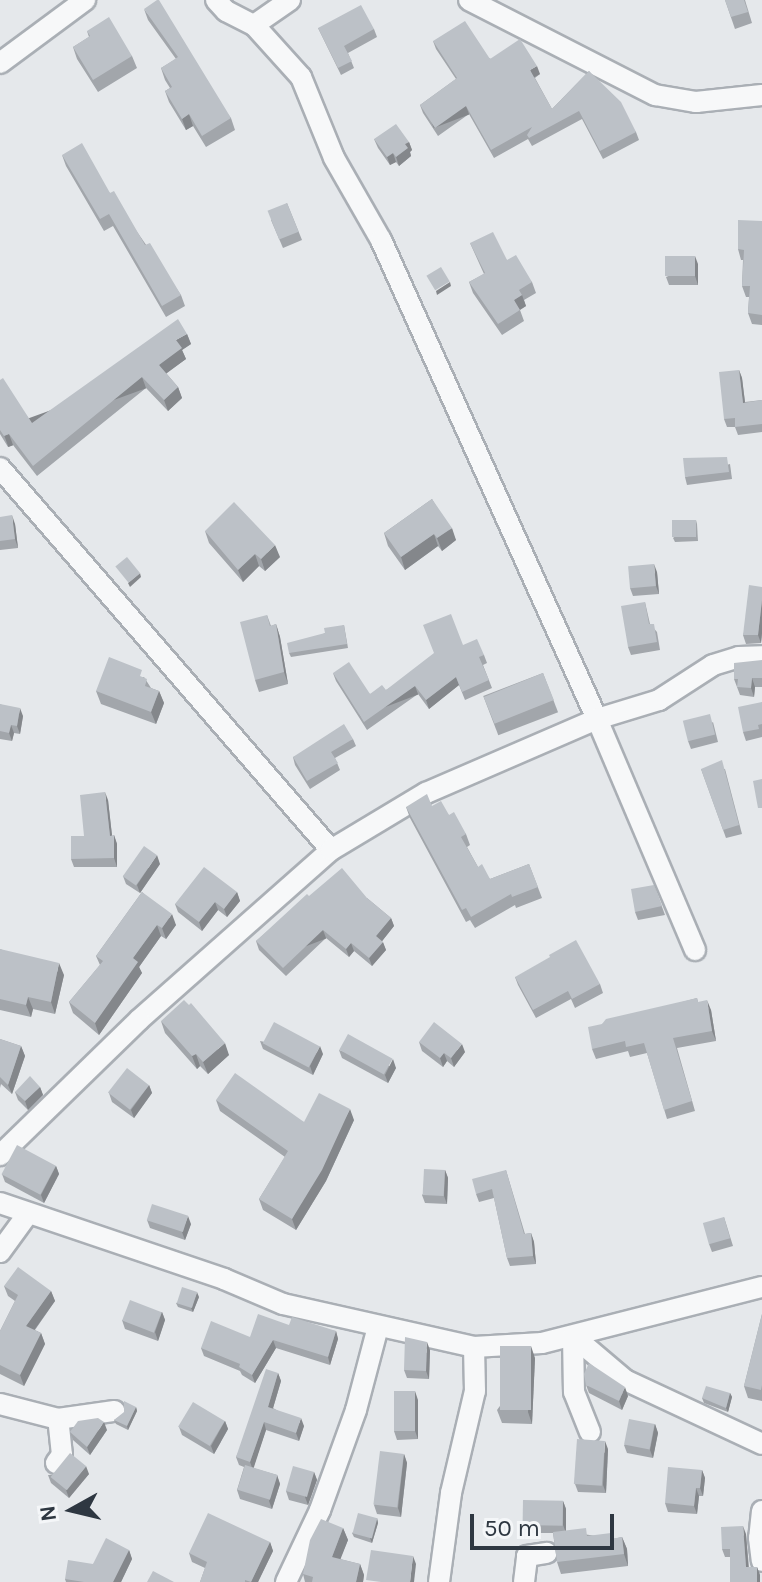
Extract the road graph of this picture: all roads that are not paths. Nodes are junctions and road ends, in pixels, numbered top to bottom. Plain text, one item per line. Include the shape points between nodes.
1 (85, 0) edge
2 (216, 0) edge
3 (290, 0) edge
4 (469, 0) edge
5 (254, 25) junction
6 (0, 63) edge
7 (762, 95) edge
8 (0, 468) edge
9 (762, 656) edge
10 (597, 719) junction
11 (331, 850) junction
12 (695, 950) dead end
13 (0, 1155) edge
14 (0, 1203) edge
15 (27, 1215) junction
16 (0, 1252) edge
17 (762, 1287) edge
18 (378, 1327) junction
19 (573, 1336) junction
20 (474, 1347) junction
21 (0, 1404) edge
22 (114, 1411) dead end
23 (58, 1419) junction
24 (590, 1432) dead end
25 (762, 1444) edge
26 (56, 1463) edge
27 (762, 1511) edge
28 (547, 1553) dead end
29 (762, 1561) edge
30 (286, 1582) edge
31 (439, 1582) edge
32 (524, 1582) edge

1 - 6 street
2 - 5 street
3 - 5 street
4 - 7 street via 655,95 696,102
5 - 10 street via 301,77 334,158 381,240 435,354
8 - 11 street
9 - 10 street via 713,665 659,700
10 - 11 street via 426,793
10 - 12 street
11 - 13 street via 139,1020
14 - 15 street
15 - 16 street
15 - 18 street via 224,1279 283,1304
17 - 19 street
18 - 20 street
18 - 30 street via 320,1510
19 - 20 street
19 - 24 street via 574,1392
19 - 25 street via 625,1380
20 - 31 street via 475,1391 451,1493
21 - 23 street
22 - 23 street
23 - 26 street via 62,1455
27 - 29 street
28 - 32 street via 527,1556

